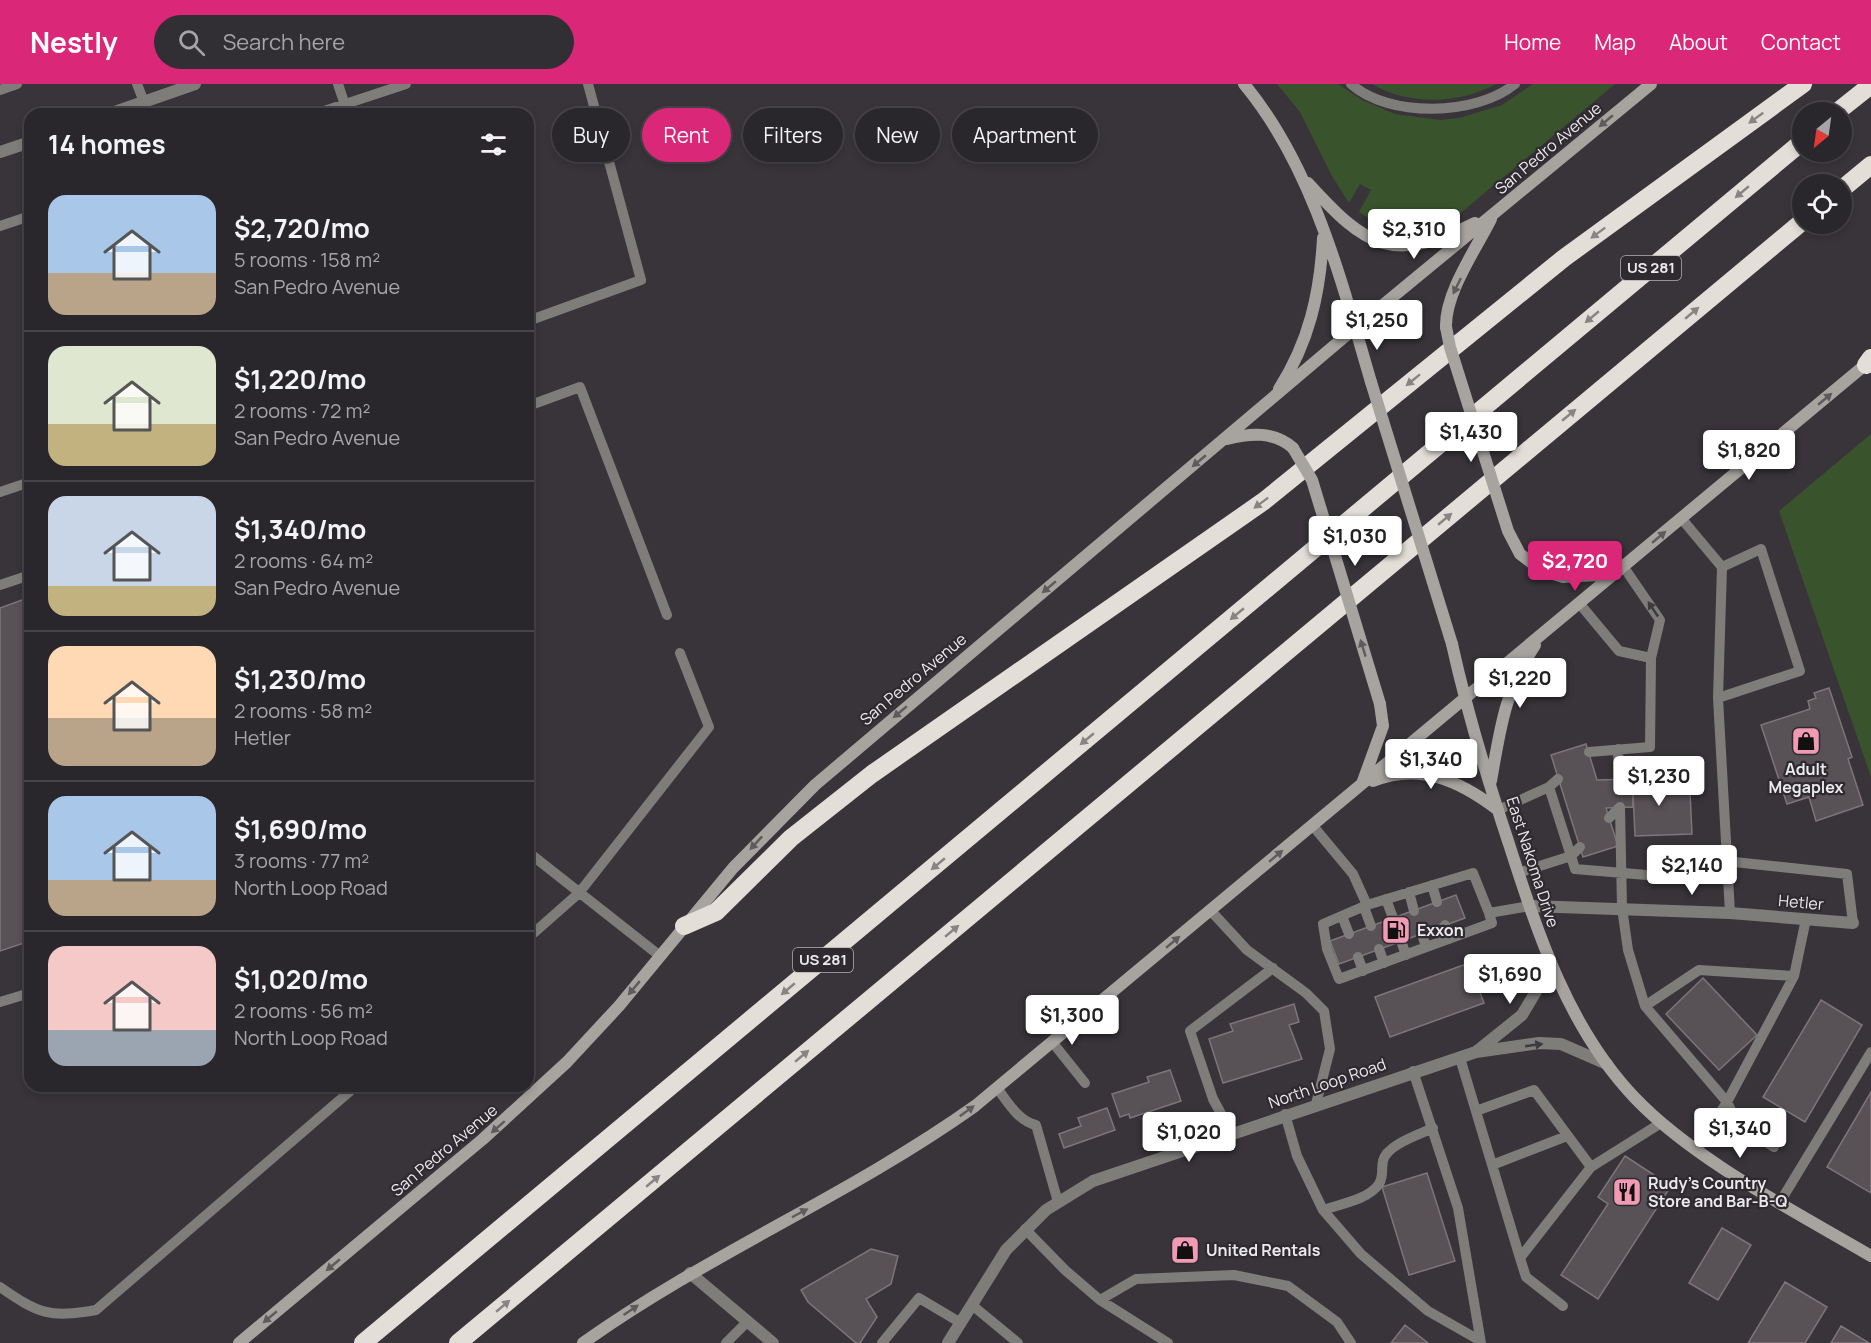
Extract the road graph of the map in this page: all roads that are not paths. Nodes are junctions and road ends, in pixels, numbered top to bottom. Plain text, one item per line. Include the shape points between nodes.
1 (16, 84) edge
2 (137, 84) edge
3 (195, 84) edge
4 (338, 84) edge
5 (406, 84) edge
6 (588, 84) edge
7 (1244, 84) edge
8 (1351, 84) edge
9 (1515, 84) edge
10 (1651, 84) edge
11 (1803, 84) edge
12 (1871, 85) edge
13 (0, 90) edge
14 (144, 102) junction
15 (1850, 102) edge
16 (126, 108) edge
17 (346, 108) edge
18 (348, 108) edge
19 (24, 144) edge
20 (1792, 150) edge
21 (0, 152) edge
22 (1871, 165) edge
23 (1301, 176) junction
24 (1852, 181) edge
25 (1493, 215) junction
26 (24, 218) edge
27 (0, 226) edge
28 (1792, 230) edge
29 (1323, 231) junction
30 (534, 319) edge
31 (1355, 328) junction
32 (1869, 361) edge
33 (1274, 399) junction
34 (534, 404) edge
35 (1225, 440) junction
36 (24, 484) edge
37 (0, 492) edge
38 (1681, 518) junction
39 (1722, 567) junction
40 (1619, 570) junction
41 (24, 576) edge
42 (0, 585) edge
43 (1579, 603) junction
44 (667, 615) dead end
45 (1546, 631) junction
46 (680, 653) dead end
47 (1651, 658) junction
48 (1718, 698) junction
49 (1465, 700) junction
50 (1618, 749) junction
51 (1589, 752) dead end
52 (1558, 779) dead end
53 (1619, 779) dead end
54 (1361, 785) junction
55 (1491, 785) junction
56 (1549, 787) junction
57 (1498, 810) junction
58 (1610, 818) dead end
59 (1313, 826) junction
60 (1580, 847) dead end
61 (1571, 856) junction
62 (534, 857) edge
63 (1725, 861) junction
64 (1518, 873) junction
65 (1622, 873) junction
66 (1683, 878) dead end
67 (1432, 885) junction
68 (1409, 892) junction
69 (579, 894) junction
70 (1386, 899) junction
71 (1437, 902) dead end
72 (1365, 906) junction
73 (1530, 906) junction
74 (1622, 908) junction
75 (1414, 910) dead end
76 (1210, 911) junction
77 (1730, 913) junction
78 (1489, 914) junction
79 (1342, 916) junction
80 (1393, 918) dead end
81 (1806, 919) junction
82 (1853, 923) joint
83 (1445, 925) dead end
84 (684, 926) junction
85 (1371, 926) dead end
86 (534, 933) edge
87 (1349, 934) dead end
88 (1422, 934) dead end
89 (1449, 939) junction
90 (1401, 941) dead end
91 (1426, 947) junction
92 (1379, 949) dead end
93 (1406, 955) junction
94 (660, 956) junction
95 (1358, 957) dead end
96 (1549, 960) junction
97 (1384, 963) junction
98 (1273, 968) junction
99 (1363, 971) junction
100 (1794, 976) junction
101 (24, 995) edge
102 (0, 1002) edge
103 (1645, 1006) junction
104 (1053, 1043) junction
105 (1476, 1052) junction
106 (1871, 1052) edge
107 (1460, 1058) junction
108 (1607, 1064) junction
109 (1413, 1071) junction
110 (1085, 1083) dead end
111 (997, 1088) junction
112 (349, 1092) edge
113 (1727, 1102) junction
114 (1316, 1104) junction
115 (1476, 1111) junction
116 (1285, 1114) junction
117 (1661, 1123) junction
118 (1433, 1128) junction
119 (1232, 1132) junction
120 (1568, 1136) junction
121 (1774, 1147) dead end
122 (1697, 1150) junction
123 (1492, 1166) junction
124 (1591, 1167) junction
125 (1058, 1202) junction
126 (1780, 1202) junction
127 (1323, 1210) junction
128 (1025, 1229) junction
129 (1871, 1256) edge
130 (1520, 1258) junction
131 (690, 1273) junction
132 (0, 1287) edge
133 (1100, 1300) junction
134 (972, 1305) junction
135 (1563, 1306) dead end
136 (748, 1322) junction
137 (960, 1323) junction
138 (1003, 1338) edge
139 (1480, 1341) edge
140 (239, 1343) edge
141 (363, 1343) edge
142 (458, 1343) edge
143 (583, 1343) edge
144 (726, 1343) edge
145 (773, 1343) edge
146 (882, 1343) edge
147 (948, 1343) edge
148 (1018, 1343) edge
149 (1168, 1343) edge
150 (1351, 1343) edge

1 - 13 lane
2 - 14 lane
3 - 14 street
4 - 17 lane
5 - 18 lane
6 - 30 lane via 641,280
7 - 23 main road, East Nakoma Drive via 1272,122
8 - 9 lane via 1393,104 1427,110 1468,106
10 -> 25 main road, San Pedro Avenue
11 -> 84 highway via 1564,258 1264,501 872,774 791,838 716,912
12 - 15 highway
14 - 16 street
19 - 21 street
20 -> 141 highway, US 281
22 - 24 highway
23 - 25 main road via 1342,221 1363,236 1387,245 1432,242
23 - 29 main road, East Nakoma Drive
25 - 31 main road, San Pedro Avenue
25 -> 40 main road, bridge via 1453,295 1446,327 1512,540 1525,559 1541,570 1563,577
26 - 27 lane
142 -> 28 highway
29 - 31 main road, East Nakoma Drive
29 - 33 main road via 1321,280 1311,320 1302,347
31 - 33 main road, San Pedro Avenue
31 - 49 main road, East Nakoma Drive, bridge via 1452,644
38 -> 32 main road
33 - 35 main road, San Pedro Avenue
34 - 44 lane via 580,387
54 -> 35 main road, bridge via 1381,734 1380,704 1312,480 1293,448 1280,438 1266,435
35 -> 84 main road, San Pedro Avenue via 815,785 759,839
36 - 37 lane
38 - 39 lane
40 -> 38 main road
39 - 48 lane
39 - 48 lane via 1761,549 1800,671
40 - 43 main road
47 -> 40 lane via 1660,620
41 - 42 lane
43 - 45 main road
43 - 47 lane via 1619,651
45 - 49 main road
45 - 55 main road via 1513,682
46 - 69 lane via 709,727
47 - 50 lane via 1650,747
48 - 63 lane
49 - 54 main road
49 - 55 main road, East Nakoma Drive
50 - 51 lane
50 - 53 lane
52 - 56 lane
54 - 57 main road via 1404,772 1431,774 1464,787
54 - 59 main road
55 - 57 main road, East Nakoma Drive
56 - 57 lane
56 - 61 lane
57 - 64 main road, East Nakoma Drive
58 - 65 lane via 1620,807
59 - 72 lane via 1353,874
76 -> 59 main road
60 - 61 lane
61 - 64 lane
61 - 65 lane via 1575,869
62 - 69 lane
63 - 77 lane
63 - 82 lane via 1847,874
64 - 73 main road, East Nakoma Drive
65 - 66 lane
65 - 74 lane
67 - 68 lane
67 - 71 lane
67 - 78 lane via 1473,873
68 - 70 lane
68 - 75 lane
69 - 86 lane
69 - 94 lane
70 - 72 lane
70 - 80 lane
72 - 79 lane
72 - 85 lane
73 - 74 street, Hetler
73 - 78 lane
73 - 96 main road, East Nakoma Drive
74 - 77 street, Hetler
74 - 103 lane via 1628,950
76 - 98 lane via 1247,950
104 -> 76 main road
77 - 81 street, Hetler
78 - 89 lane via 1492,923
79 - 87 lane
79 - 99 lane via 1323,924 1327,949 1339,980
81 - 82 street, Hetler
81 - 100 lane
83 - 89 lane
84 - 94 main road, San Pedro Avenue
88 - 91 lane
89 - 91 lane
90 - 93 lane
91 - 93 lane
92 - 97 lane
93 - 97 lane
94 -> 140 main road, San Pedro Avenue via 593,1035 519,1107
95 - 99 lane
96 - 105 street, North Loop Road via 1522,1015
96 - 108 main road, East Nakoma Drive via 1564,994
97 - 99 lane
98 - 114 lane via 1324,1011 1330,1049
98 - 119 lane via 1190,1031 1213,1099
100 - 103 lane via 1699,970
100 - 113 lane
101 - 102 lane
103 - 113 lane
104 - 110 lane
104 - 111 main road
105 - 107 street, North Loop Road
105 -> 108 street, North Loop Road via 1539,1043 1561,1044
106 - 126 lane
107 - 109 street, North Loop Road
107 - 115 lane
108 - 117 main road, East Nakoma Drive
109 - 114 street, North Loop Road
109 - 118 lane
111 - 125 lane via 1020,1116 1036,1125
131 -> 111 main road via 893,1160
112 - 132 lane via 96,1310 64,1316 33,1310
113 - 121 lane via 1737,1123
113 - 122 lane
114 - 116 street, North Loop Road
115 - 120 lane via 1534,1090
115 - 123 lane
116 - 119 street, North Loop Road
116 - 127 lane via 1297,1156
117 - 122 main road, East Nakoma Drive
117 - 124 lane
118 - 127 lane via 1406,1139 1387,1153 1378,1185 1362,1197
118 - 139 lane via 1458,1208
119 - 125 street, North Loop Road via 1119,1170
120 - 123 lane
120 - 124 lane
122 - 126 main road, East Nakoma Drive
123 - 130 lane
124 - 130 lane
125 - 128 street, North Loop Road
126 - 129 main road, East Nakoma Drive
127 - 139 lane via 1361,1254 1428,1311
128 - 133 lane
128 - 134 street, North Loop Road via 1006,1250
130 - 135 lane via 1526,1277
131 - 136 street
143 -> 131 main road
133 - 149 lane
133 - 150 lane via 1136,1279 1234,1275 1288,1286 1337,1322
134 - 137 street, North Loop Road
134 - 138 lane
136 - 144 lane
136 - 145 street
137 - 146 lane via 919,1298
137 - 147 street, North Loop Road
138 - 148 lane

